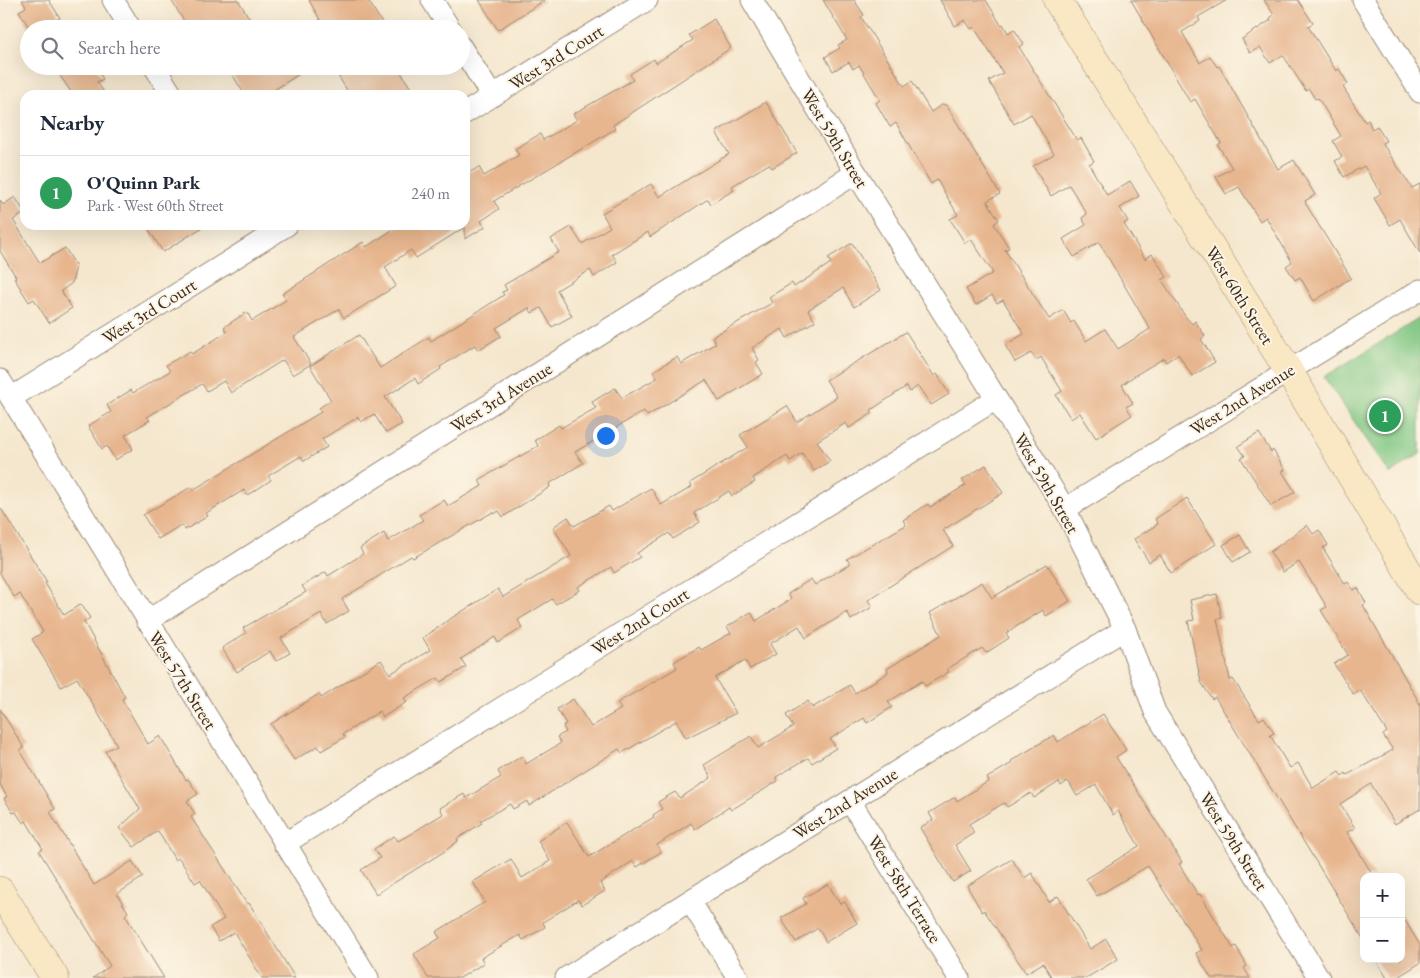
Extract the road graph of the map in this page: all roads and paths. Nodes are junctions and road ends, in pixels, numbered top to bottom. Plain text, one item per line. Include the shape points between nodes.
1 (112, 0) edge
2 (432, 0) edge
3 (647, 0) edge
4 (752, 0) edge
5 (1058, 0) edge
6 (1363, 0) edge
7 (125, 20) edge
8 (444, 20) edge
9 (470, 61) edge
10 (160, 75) edge
11 (169, 90) edge
12 (1420, 92) edge
13 (492, 96) junction
14 (470, 110) edge
15 (856, 173) junction
16 (259, 232) edge
17 (1420, 290) edge
18 (1288, 370) junction
19 (6, 389) edge
20 (996, 399) junction
21 (1065, 509) junction
22 (1420, 591) edge
23 (147, 620) junction
24 (1124, 629) junction
25 (850, 801) junction
26 (284, 844) junction
27 (0, 890) edge
28 (690, 901) junction
29 (55, 978) edge
30 (368, 978) edge
31 (566, 978) edge
32 (738, 978) edge
33 (960, 978) edge
34 (1319, 978) edge

1 - 7 street
2 - 8 street
3 - 13 street, West 3rd Court
4 - 15 street, West 59th Street
5 - 18 street, West 60th Street
6 - 12 street
9 - 13 street
10 - 11 street
13 - 14 street, West 3rd Court
15 - 20 street, West 59th Street
15 - 23 street, West 3rd Avenue
16 - 19 street, West 3rd Court
17 - 18 street, West 2nd Avenue
18 - 21 street, West 2nd Avenue
18 - 22 street, West 60th Street
19 - 23 street, West 57th Street
20 - 21 street, West 59th Street
20 - 26 street, West 2nd Court
21 - 24 street, West 59th Street
23 - 26 street, West 57th Street
24 - 25 street, West 2nd Avenue
24 - 34 street, West 59th Street via 1155,712
25 - 28 street, West 2nd Avenue
25 - 33 street, West 58th Terrace
26 - 30 street, West 57th Street
27 - 29 street
28 - 31 street, West 2nd Avenue
28 - 32 street

